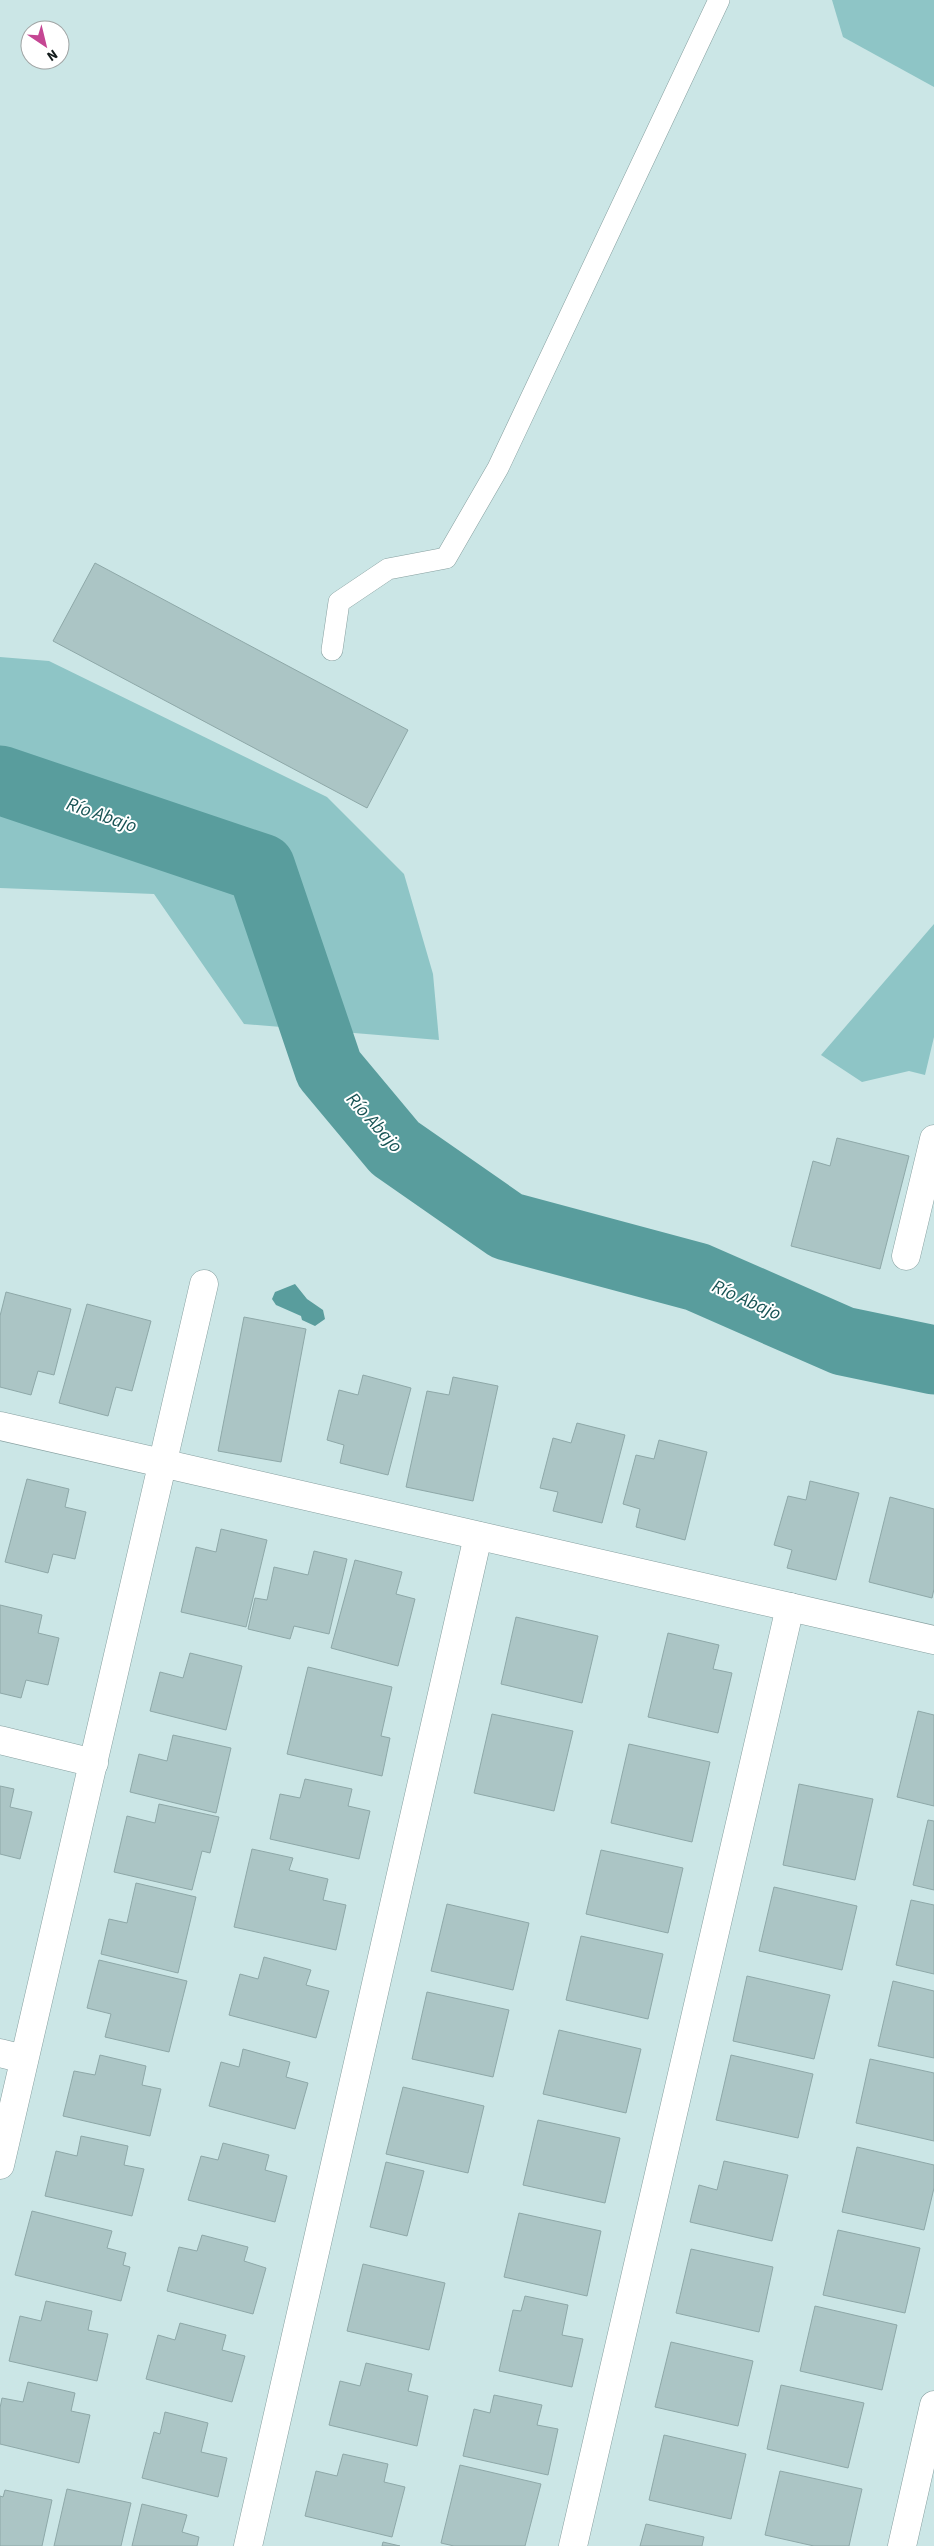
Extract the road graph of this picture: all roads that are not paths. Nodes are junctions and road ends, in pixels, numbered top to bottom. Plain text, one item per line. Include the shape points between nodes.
1 (719, 0) edge
2 (332, 650) dead end
3 (934, 1139) edge
4 (906, 1256) dead end
5 (204, 1284) dead end
6 (0, 1426) edge
7 (162, 1464) junction
8 (478, 1536) junction
9 (790, 1607) junction
10 (934, 1640) edge
11 (0, 1740) edge
12 (94, 1763) junction
13 (12, 2056) edge
14 (0, 2165) edge
15 (934, 2405) edge
16 (248, 2546) edge
17 (573, 2546) edge
18 (902, 2546) edge

1 - 2 lane via 498,468 446,558 388,570 339,602
3 - 4 street
5 - 7 street
6 - 7 street
7 - 8 street
7 - 12 street
8 - 9 street
8 - 16 street
9 - 10 street
9 - 17 street
11 - 12 street
12 - 13 street
13 - 14 street
15 - 18 street

